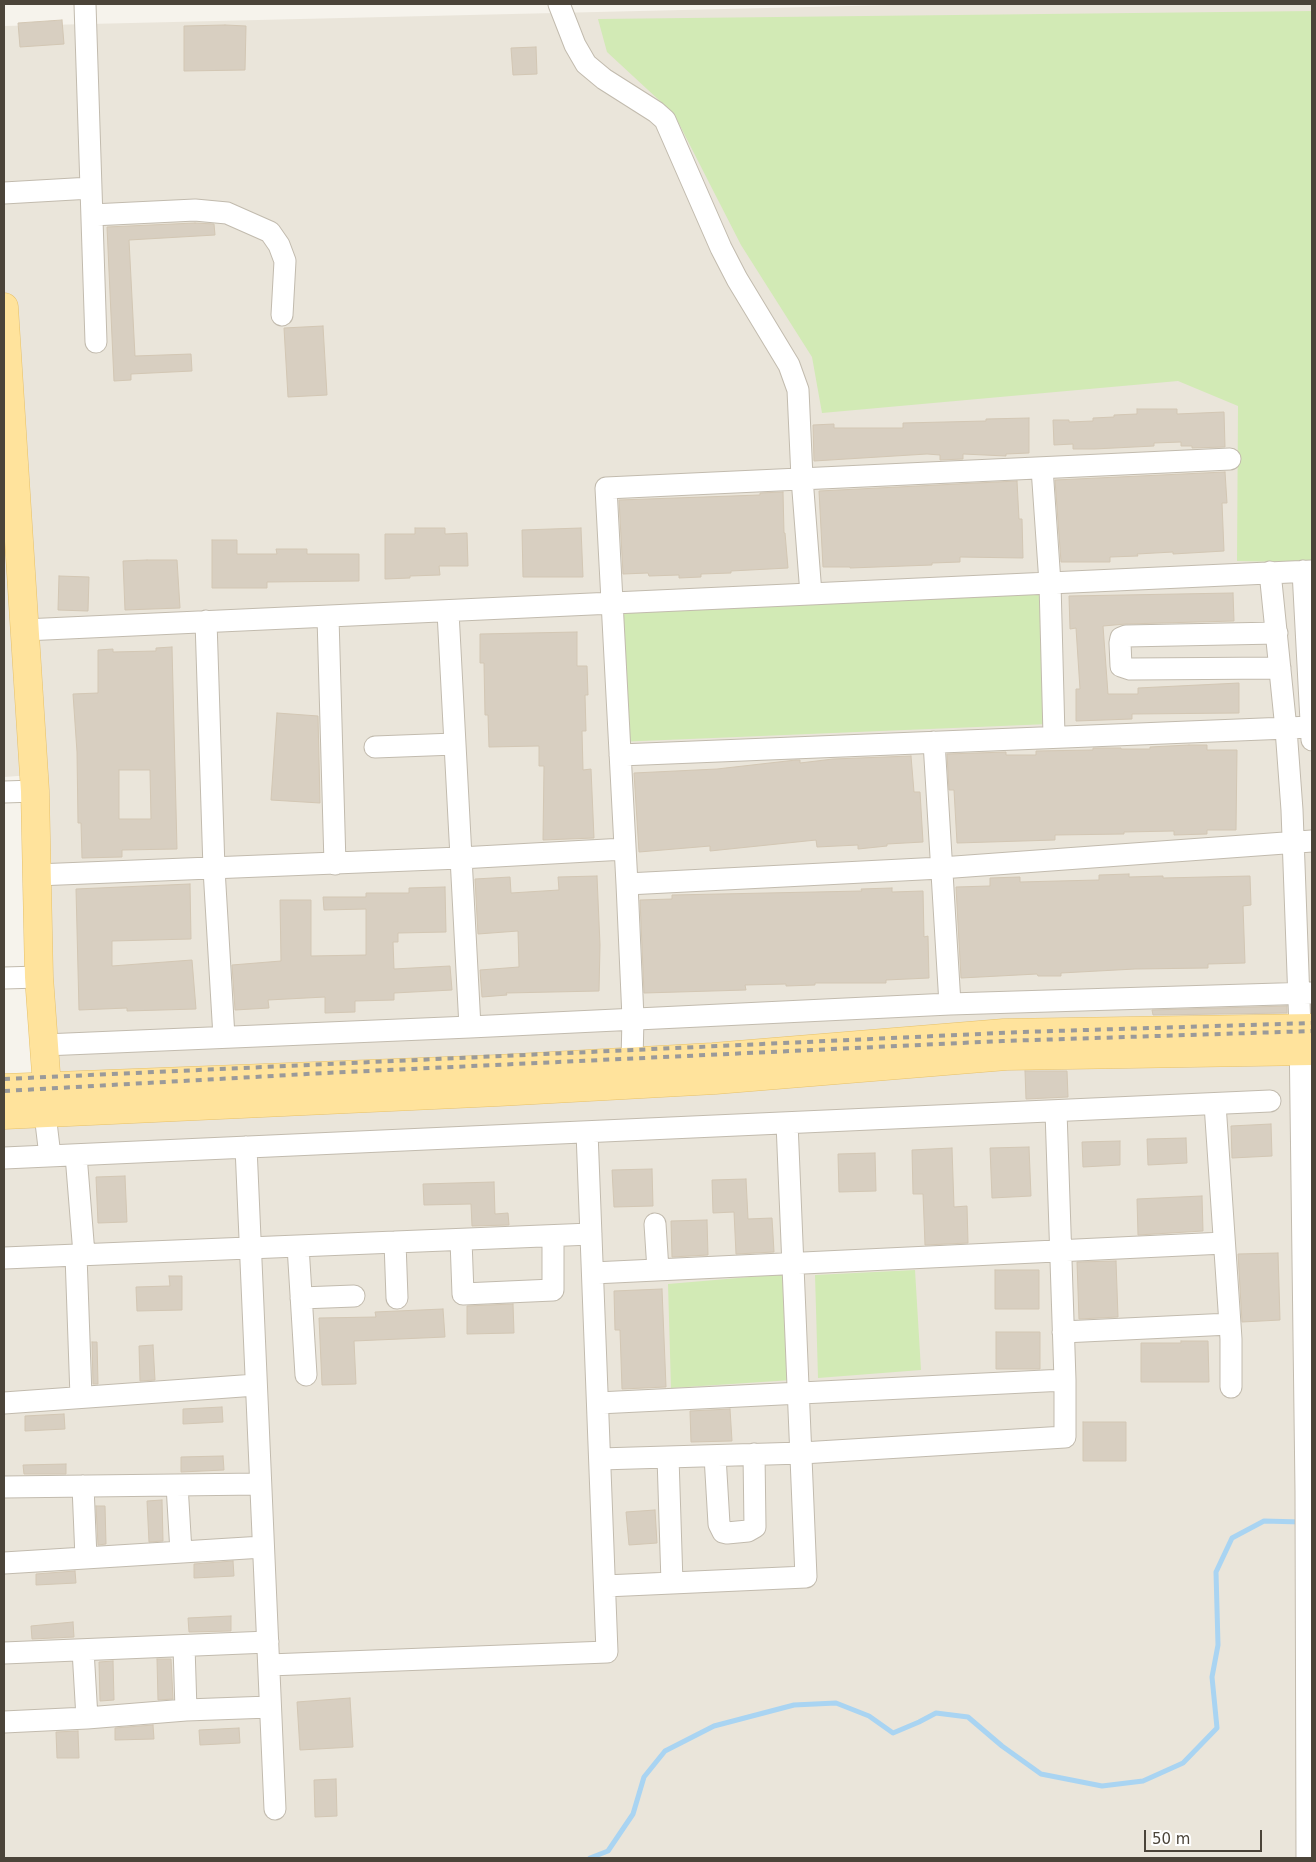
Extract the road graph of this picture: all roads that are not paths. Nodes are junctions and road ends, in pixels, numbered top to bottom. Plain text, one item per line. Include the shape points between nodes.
1 (85, 4) edge
2 (560, 4) edge
3 (91, 188) junction
4 (4, 193) edge
5 (92, 215) junction
6 (4, 307) edge
7 (282, 315) dead end
8 (96, 342) dead end
9 (7, 410) edge
10 (1230, 459) dead end
11 (1042, 468) junction
12 (802, 478) junction
13 (1307, 571) edge
14 (1270, 572) junction
15 (1050, 583) junction
16 (811, 594) junction
17 (613, 603) junction
18 (448, 612) junction
19 (328, 617) junction
20 (206, 621) junction
21 (24, 630) junction
22 (1277, 633) junction
23 (1280, 668) junction
24 (1286, 729) junction
25 (1312, 731) edge
26 (1054, 736) junction
27 (934, 742) junction
28 (455, 744) junction
29 (375, 746) dead end
30 (620, 755) junction
31 (34, 791) junction
32 (4, 792) edge
33 (1302, 842) edge
34 (625, 849) junction
35 (460, 858) junction
36 (335, 864) junction
37 (941, 868) junction
38 (214, 869) junction
39 (36, 875) junction
40 (627, 884) junction
41 (39, 977) junction
42 (4, 978) edge
43 (1305, 993) edge
44 (950, 1004) junction
45 (633, 1018) junction
46 (470, 1027) junction
47 (224, 1037) junction
48 (1306, 1040) edge
49 (44, 1045) junction
50 (632, 1061) junction
51 (47, 1087) junction
52 (4, 1088) edge
53 (1270, 1101) dead end
54 (1215, 1104) junction
55 (1056, 1111) junction
56 (45, 1114) junction
57 (4, 1115) edge
58 (787, 1123) junction
59 (587, 1132) junction
60 (246, 1147) junction
61 (76, 1154) junction
62 (50, 1156) junction
63 (4, 1158) edge
64 (655, 1224) dead end
65 (591, 1234) junction
66 (553, 1236) junction
67 (461, 1240) junction
68 (395, 1242) junction
69 (1224, 1242) junction
70 (298, 1246) junction
71 (250, 1248) junction
72 (1061, 1251) junction
73 (80, 1255) junction
74 (4, 1258) edge
75 (793, 1264) junction
76 (658, 1270) junction
77 (592, 1273) junction
78 (354, 1296) dead end
79 (301, 1298) junction
80 (398, 1298) dead end
81 (1230, 1324) junction
82 (1064, 1332) junction
83 (306, 1376) dead end
84 (1065, 1380) junction
85 (256, 1385) junction
86 (1231, 1387) dead end
87 (799, 1393) junction
88 (81, 1397) junction
89 (4, 1403) edge
90 (598, 1403) junction
91 (802, 1453) junction
92 (754, 1454) junction
93 (715, 1456) junction
94 (668, 1457) junction
95 (600, 1459) junction
96 (260, 1484) junction
97 (177, 1485) junction
98 (83, 1486) junction
99 (4, 1487) edge
100 (263, 1547) junction
101 (181, 1552) junction
102 (86, 1558) junction
103 (4, 1563) edge
104 (672, 1583) junction
105 (605, 1586) junction
106 (268, 1642) junction
107 (184, 1646) junction
108 (83, 1650) junction
109 (4, 1653) edge
110 (269, 1665) junction
111 (270, 1707) junction
112 (186, 1710) junction
113 (87, 1718) junction
114 (4, 1722) edge
115 (275, 1809) dead end
116 (1307, 1858) edge

1 - 3 street
2 - 12 street via 586,64 665,120 733,272 789,364 798,390
3 - 4 street
3 - 5 street
5 - 7 street via 195,210 227,213 270,232 285,261
5 - 8 street
6 - 9 main road
9 - 21 main road
10 - 11 street
11 - 12 street
11 - 15 street
12 - 16 street
12 - 17 street via 606,488
13 - 14 street
13 - 25 street
14 - 15 street
14 - 22 street
15 - 16 street
15 - 26 street
16 - 17 street
17 - 18 street
17 - 30 street
18 - 19 street
18 - 28 street
19 - 20 street
19 - 36 street
20 - 21 street
20 - 38 street
21 - 31 main road
22 - 23 street
22 - 23 street via 1126,636 1120,643 1121,666 1130,669
23 - 24 street
24 - 25 street
24 - 26 street
24 - 33 street
26 - 27 street
27 - 30 street
27 - 37 street
28 - 29 street
28 - 35 street
30 - 34 street
31 - 32 street
31 - 39 main road
33 - 37 street
33 - 43 street
34 - 35 street
34 - 40 street
35 - 36 street
35 - 46 street
36 - 38 street
37 - 40 street
37 - 44 street
38 - 39 street
38 - 47 street
39 - 41 main road
40 - 45 street
41 - 42 street
41 - 49 main road
43 - 44 street
43 - 48 street
44 - 45 street
45 - 46 street
45 - 50 street
46 - 47 street
47 - 49 street
48 - 50 main road via 1004,1032
48 - 56 main road via 1006,1056 715,1080
48 - 116 street
49 - 51 main road
50 - 51 main road
51 - 52 main road
51 - 56 main road
53 - 54 street
54 - 55 street
54 - 69 street
55 - 58 street
55 - 72 street
56 - 57 main road
56 - 62 street
58 - 59 street
58 - 75 street
59 - 60 street
59 - 65 street
60 - 61 street
60 - 71 street
61 - 62 street
61 - 73 street
62 - 63 street
64 - 76 street
65 - 66 street
65 - 77 street
66 - 67 street
66 - 67 street via 553,1290 472,1294 463,1294
67 - 68 street
68 - 70 street
68 - 80 street
69 - 72 street
69 - 81 street
70 - 71 street
70 - 79 street
71 - 73 street
71 - 85 street
72 - 75 street
72 - 82 street
73 - 74 street
73 - 88 street
75 - 76 street
75 - 87 street
76 - 77 street
77 - 90 street
78 - 79 street
79 - 83 street
81 - 82 street
81 - 86 street
82 - 84 street
84 - 87 street
84 - 91 street via 1065,1437
85 - 88 street
85 - 96 street
87 - 90 street
87 - 91 street
88 - 89 street
90 - 95 street
91 - 92 street
91 - 104 street via 806,1577
92 - 93 street
92 - 93 street via 755,1527 727,1533 719,1524
93 - 94 street
94 - 95 street
94 - 104 street
95 - 105 street
96 - 97 street
96 - 100 street
97 - 98 street
97 - 101 street
98 - 99 street
98 - 102 street
100 - 101 street
100 - 106 street
101 - 102 street
102 - 103 street
104 - 105 street
105 - 110 street via 608,1652
106 - 107 street
106 - 110 street
107 - 108 street
107 - 112 street
108 - 109 street
108 - 113 street
110 - 111 street
111 - 112 street
111 - 115 street
112 - 113 street
113 - 114 street

